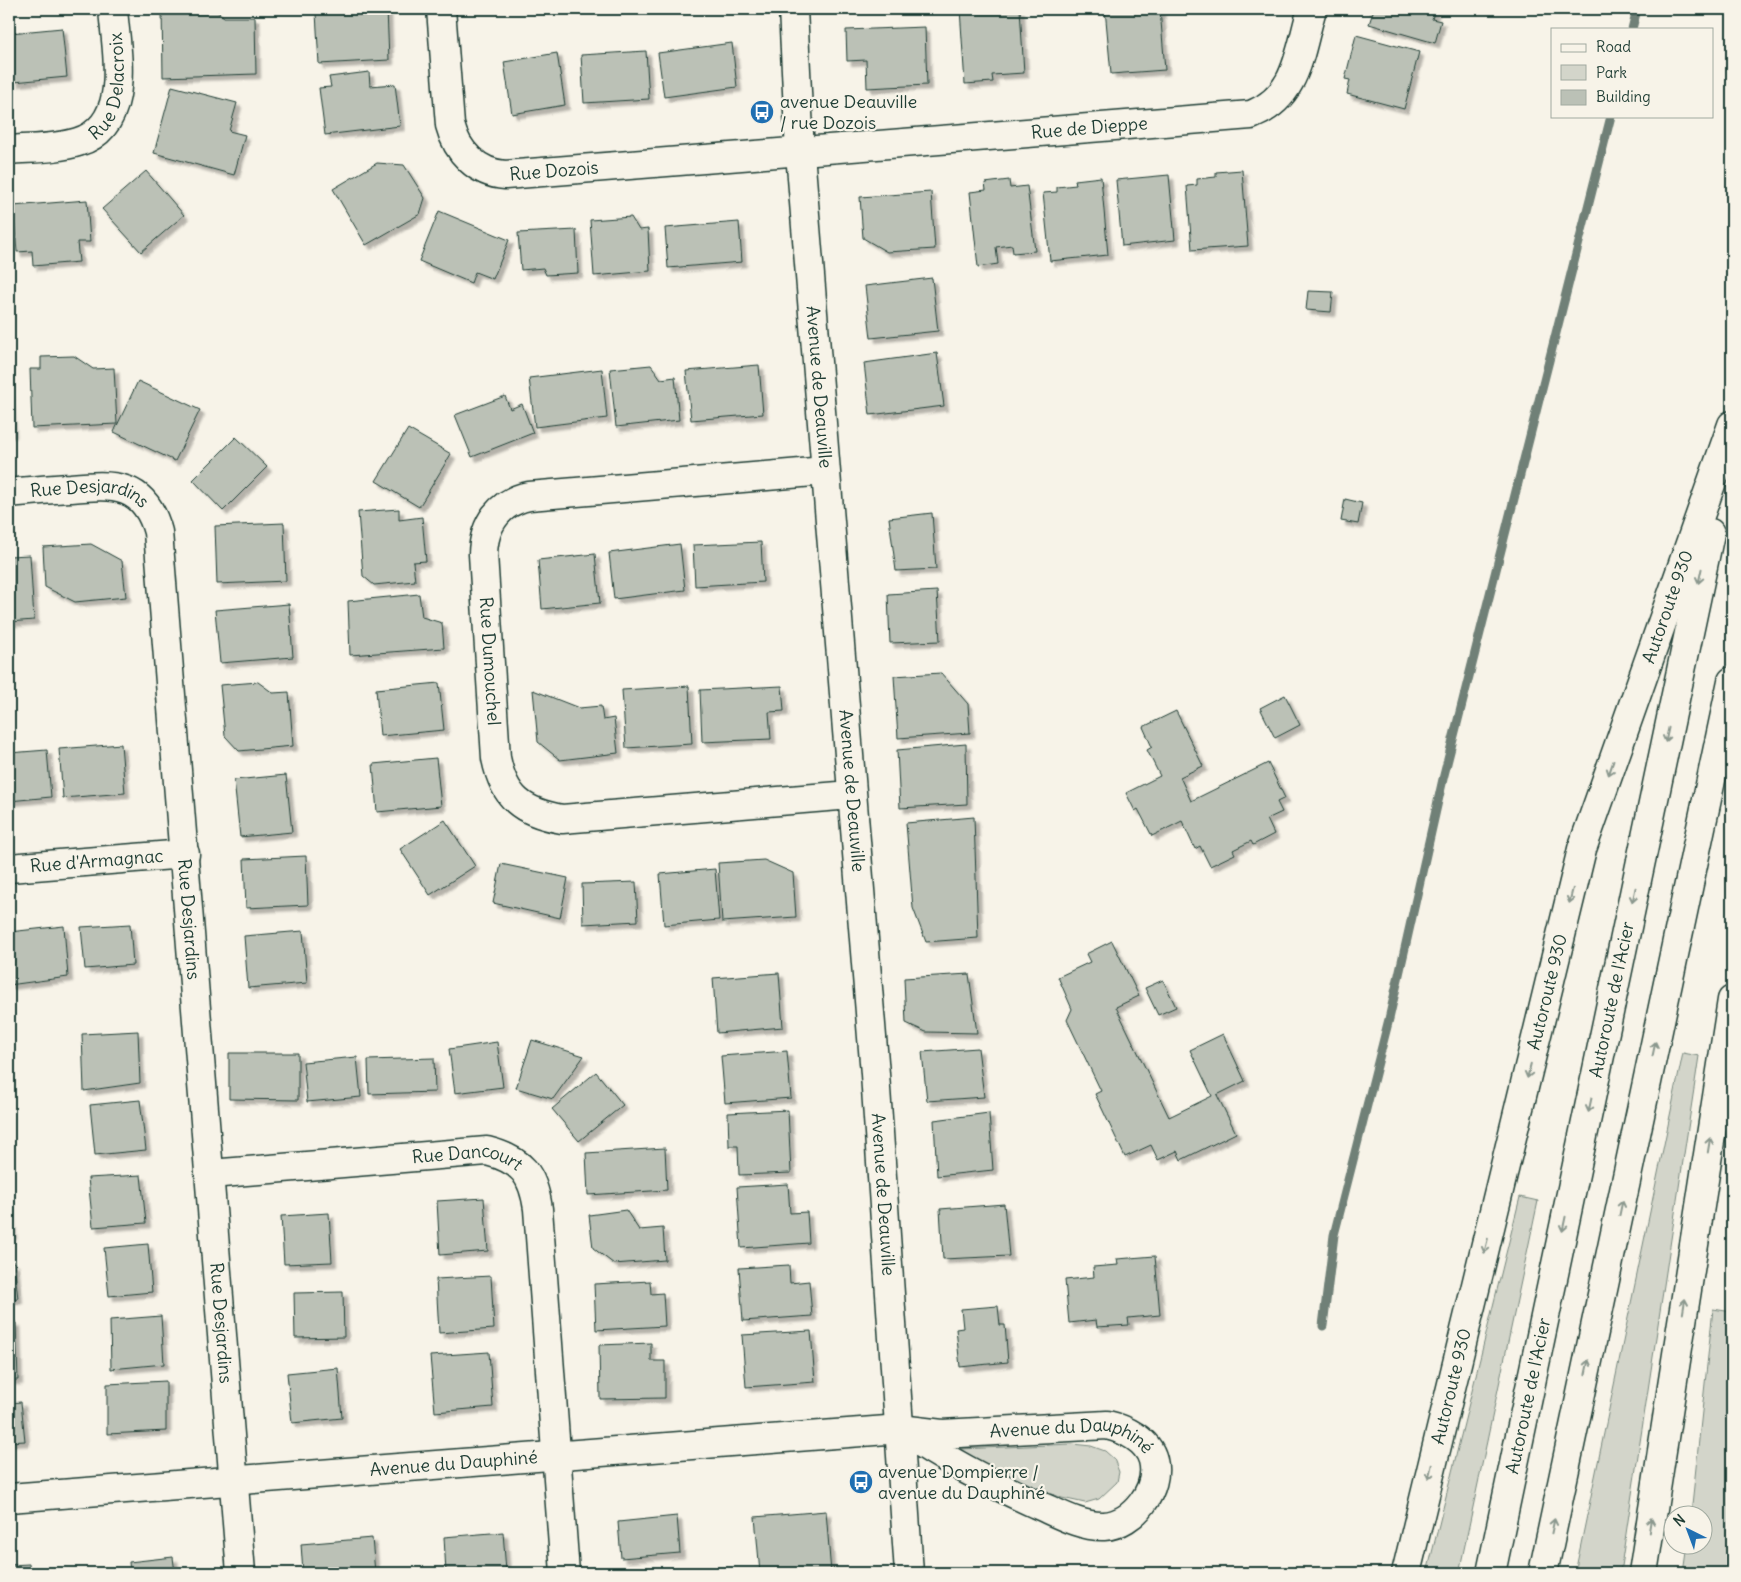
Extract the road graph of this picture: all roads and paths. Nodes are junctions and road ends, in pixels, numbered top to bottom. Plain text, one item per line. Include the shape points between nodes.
1 (112, 9) edge
2 (441, 9) edge
3 (793, 9) edge
4 (1312, 9) edge
5 (9, 150) edge
6 (800, 153) junction
7 (1732, 426) edge
8 (825, 471) junction
9 (9, 493) edge
10 (1732, 681) edge
11 (851, 795) junction
12 (184, 854) junction
13 (9, 868) edge
14 (1732, 1000) edge
15 (210, 1174) junction
16 (900, 1429) junction
17 (556, 1455) junction
18 (234, 1480) junction
19 (9, 1498) edge
20 (241, 1573) edge
21 (565, 1573) edge
22 (909, 1573) edge
23 (1406, 1573) edge
24 (1491, 1573) edge
25 (1543, 1573) edge
26 (1643, 1573) edge

1 - 5 main road, Rue Delacroix via 117,94 105,121 94,134 79,142
2 - 6 main road, Rue Dozois via 450,125 468,158 491,174
3 - 6 main road, Avenue de Deauville
4 - 6 main road, Rue de Dieppe via 1290,82 1275,103 1251,116
6 - 8 main road, Avenue de Deauville
7 -> 23 main road, Autoroute 930 via 1582,849
7 -> 24 main road, Autoroute de l'Acier
8 - 11 main road, Avenue de Deauville
8 - 11 main road, Rue Dumouchel via 529,496 502,507 488,525 483,540 496,758 500,777 509,794 524,808 542,816 562,819
9 - 12 main road, Rue Desjardins via 118,486 146,503 154,517 158,532
25 -> 10 main road
11 - 16 main road, Avenue de Deauville
12 - 13 main road, Rue d'Armagnac
12 - 15 main road, Rue Desjardins
26 -> 14 main road
15 - 17 main road, Rue Dancourt via 487,1151 506,1156 520,1165 531,1180 538,1209
15 - 18 main road, Rue Desjardins
16 - 16 main road, Avenue du Dauphiné via 986,1482 1089,1524 1104,1526 1126,1519 1146,1499 1153,1474 1153,1460 1146,1448 1123,1429 1107,1425 942,1434
16 - 17 main road, Avenue du Dauphiné
16 - 22 main road, Avenue de Deauville
17 - 18 main road, Avenue du Dauphiné
17 - 21 main road, Rue Dancourt
18 - 19 main road, Avenue du Dauphiné
18 - 20 main road, Rue Desjardins

